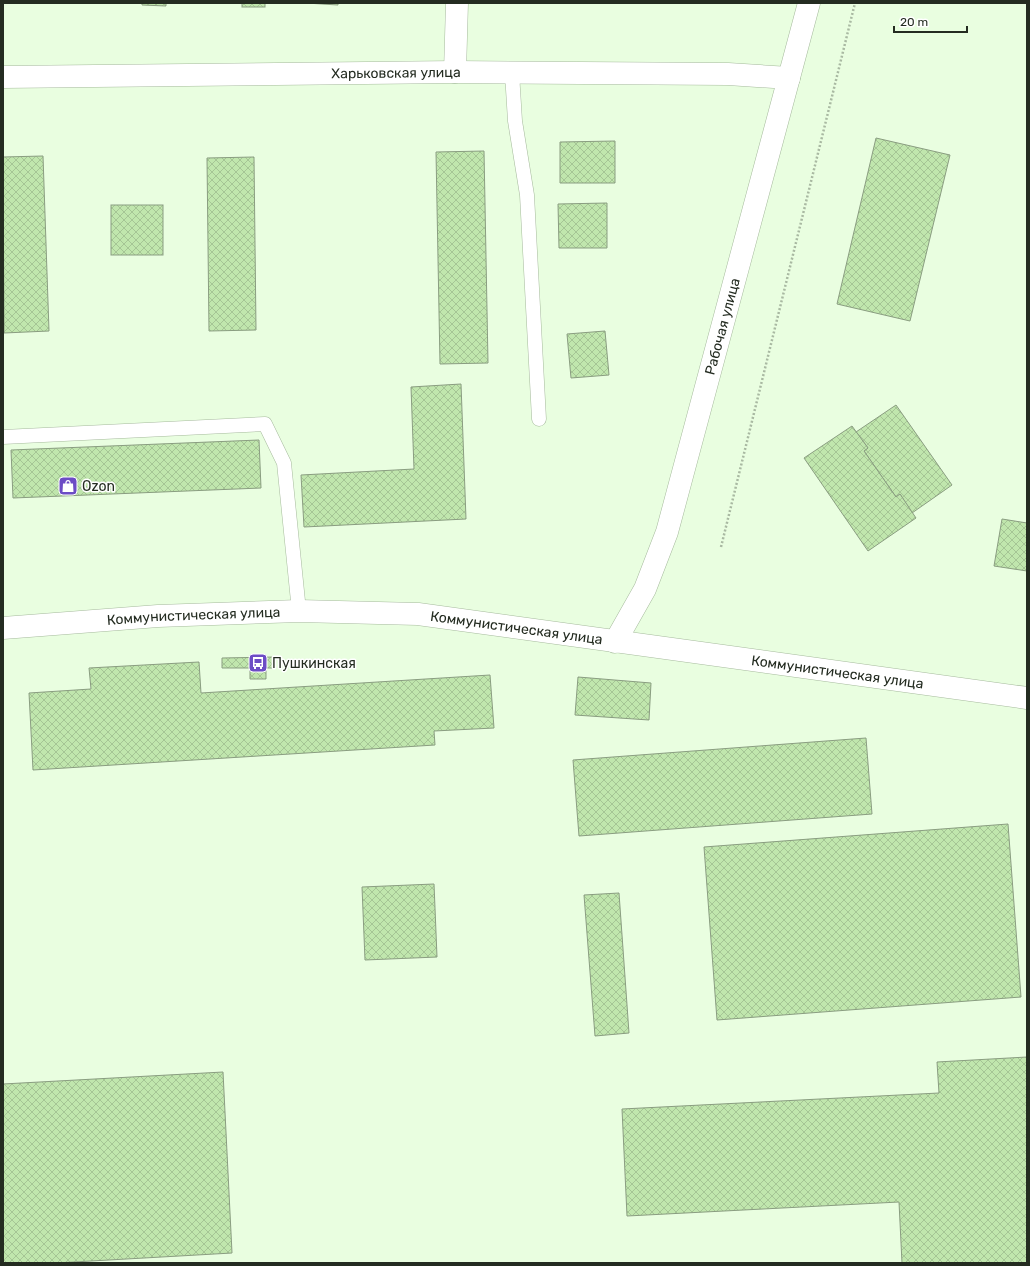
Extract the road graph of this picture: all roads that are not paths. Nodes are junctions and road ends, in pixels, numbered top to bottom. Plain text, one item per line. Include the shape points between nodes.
1 (457, 3) edge
2 (809, 3) edge
3 (455, 72) junction
4 (512, 72) junction
5 (3, 77) edge
6 (789, 78) junction
7 (539, 419) dead end
8 (3, 437) edge
9 (299, 612) junction
10 (3, 628) edge
11 (615, 642) junction
12 (1027, 698) edge

1 - 3 street
2 - 6 street, Рабочая улица
3 - 4 street, Харьковская улица
3 - 5 street, Харьковская улица
4 - 6 street, Харьковская улица via 728,74
4 - 7 lane via 514,121 527,194
6 - 11 street, Рабочая улица via 667,532 645,589
8 - 9 lane via 265,424 284,463
9 - 10 street, Коммунистическая улица via 158,616
9 - 11 street, Коммунистическая улица via 418,614
11 - 12 street, Коммунистическая улица

